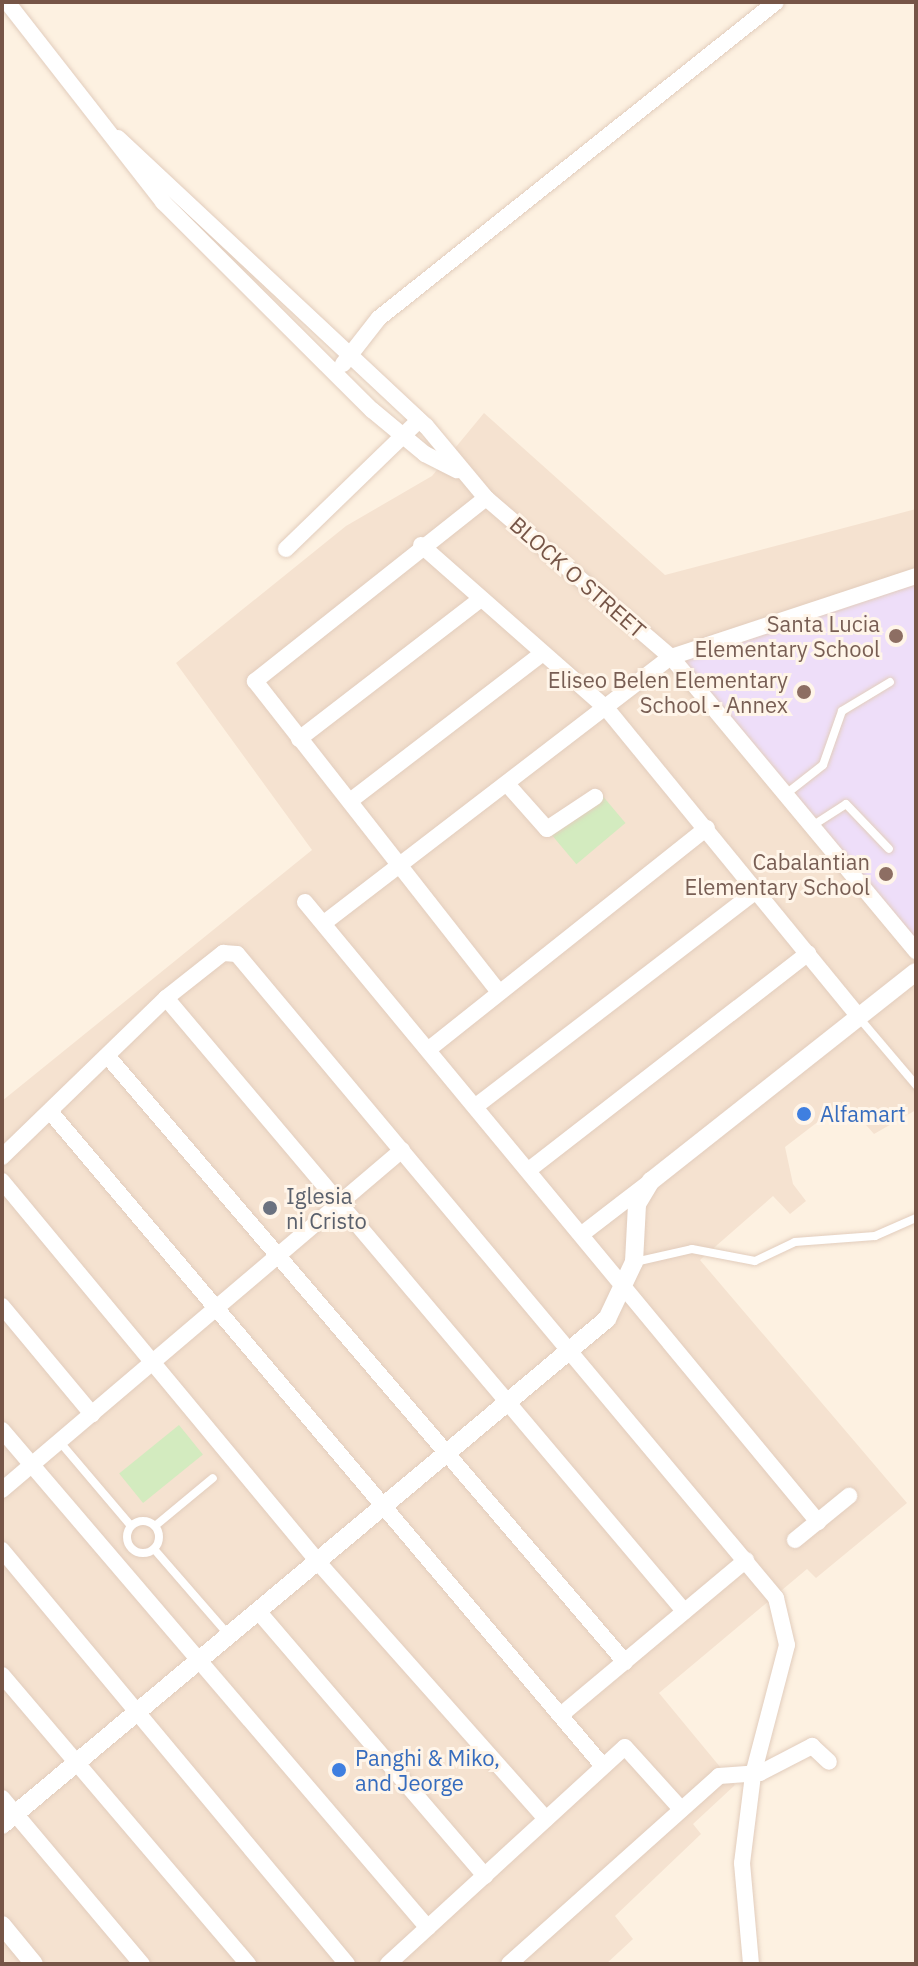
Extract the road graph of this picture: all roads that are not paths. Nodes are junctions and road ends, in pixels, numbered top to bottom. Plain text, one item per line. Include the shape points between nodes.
1 (7, 2) edge
2 (776, 2) edge
3 (118, 138) junction
4 (208, 222) junction
5 (194, 234) junction
6 (250, 267) junction
7 (237, 278) junction
8 (348, 357) junction
9 (335, 375) junction
10 (419, 420) junction
11 (404, 438) junction
12 (457, 470) junction
13 (486, 498) junction
14 (421, 545) junction
15 (286, 549) dead end
16 (916, 576) edge
17 (481, 599) junction
18 (540, 655) junction
19 (671, 657) junction
20 (890, 682) dead end
21 (607, 709) junction
22 (299, 739) junction
23 (507, 784) junction
24 (785, 795) junction
25 (595, 797) dead end
26 (350, 801) junction
27 (812, 827) junction
28 (707, 828) junction
29 (889, 849) dead end
30 (398, 865) junction
31 (758, 890) junction
32 (305, 902) dead end
33 (324, 923) junction
34 (916, 951) edge
35 (808, 953) junction
36 (916, 972) edge
37 (499, 992) junction
38 (166, 998) junction
39 (860, 1018) junction
40 (429, 1049) junction
41 (110, 1059) junction
42 (916, 1085) edge
43 (476, 1106) junction
44 (53, 1115) junction
45 (402, 1150) junction
46 (2, 1157) edge
47 (530, 1169) junction
48 (2, 1181) edge
49 (651, 1181) junction
50 (340, 1201) junction
51 (916, 1218) edge
52 (582, 1234) junction
53 (280, 1252) junction
54 (634, 1262) junction
55 (625, 1284) junction
56 (2, 1306) edge
57 (216, 1309) junction
58 (569, 1350) junction
59 (152, 1363) junction
60 (508, 1402) junction
61 (92, 1414) junction
62 (2, 1430) edge
63 (59, 1441) junction
64 (446, 1453) junction
65 (31, 1466) junction
66 (213, 1478) dead end
67 (2, 1490) edge
68 (849, 1496) dead end
69 (384, 1505) junction
70 (818, 1522) junction
71 (131, 1526) junction
72 (155, 1526) junction
73 (795, 1540) dead end
74 (154, 1549) junction
75 (2, 1550) edge
76 (746, 1560) junction
77 (317, 1561) junction
78 (258, 1611) junction
79 (684, 1611) junction
80 (228, 1634) junction
81 (198, 1661) junction
82 (625, 1662) junction
83 (2, 1675) edge
84 (136, 1712) junction
85 (562, 1714) junction
86 (77, 1762) junction
87 (829, 1762) dead end
88 (603, 1766) junction
89 (753, 1775) junction
90 (2, 1798) edge
91 (681, 1809) junction
92 (546, 1819) junction
93 (9, 1820) edge
94 (485, 1876) junction
95 (2, 1925) edge
96 (428, 1928) junction
97 (34, 1964) edge
98 (142, 1964) edge
99 (248, 1964) edge
100 (347, 1964) edge
101 (388, 1964) edge
102 (509, 1964) edge
103 (751, 1964) edge

1 - 3 street
2 - 8 street via 379,318
3 - 4 street
3 - 5 street via 138,174
4 - 5 street
4 - 6 street
5 - 7 street
6 - 7 street
6 - 8 street
7 - 9 street
8 - 9 street
8 - 10 street
9 - 11 street
10 - 11 street
10 - 12 street
11 - 12 street
11 - 15 street
12 - 13 street, BLOCK O STREET
13 - 14 street
13 - 19 street, BLOCK O STREET
14 - 17 street
14 - 22 street via 256,675 257,687
16 - 19 street
17 - 18 street
17 - 22 street
18 - 21 street
18 - 26 street
19 - 21 street
19 - 24 street, BLOCK O STREET
20 - 24 lane via 842,711 823,765
21 - 23 street
21 - 28 street
22 - 26 street
23 - 25 street via 547,829
23 - 30 street
24 - 27 street, BLOCK O STREET
26 - 30 street
27 - 29 lane via 846,804
27 - 34 street, BLOCK O STREET
28 - 31 street
28 - 37 street
30 - 33 street
30 - 37 street
31 - 35 street
31 - 43 street
32 - 33 street
33 - 40 street
35 - 39 street
35 - 47 street
36 - 39 street
37 - 40 street
38 - 41 street
38 - 45 street via 223,953 237,954
38 - 50 street
39 - 42 lane
39 - 49 street
40 - 43 street
41 - 44 street
41 - 53 street
43 - 47 street
44 - 46 street
44 - 57 street
45 - 50 street
45 - 58 street
47 - 52 street
48 - 59 street
49 - 52 street
49 - 54 street via 637,1204
50 - 53 street
50 - 60 street
51 - 54 lane via 875,1236 795,1242 755,1261 692,1249
52 - 55 street
53 - 57 street
53 - 64 street
54 - 55 street
55 - 58 street via 607,1319
55 - 70 street
56 - 61 street
57 - 59 street
57 - 69 street
58 - 60 street
58 - 76 street
59 - 61 street
59 - 77 street
60 - 64 street
60 - 79 street
61 - 63 street
62 - 65 street
63 - 65 street
63 - 71 lane
64 - 69 street
64 - 82 street
65 - 67 street
65 - 81 street
66 - 72 lane
68 - 70 street
69 - 77 street
69 - 85 street
70 - 73 street
71 - 72 lane
71 - 74 lane via 131,1549
72 - 74 lane
74 - 80 lane
75 - 84 street
76 - 79 street
76 - 89 street via 776,1598 787,1645
77 - 78 street
77 - 92 street
78 - 80 street
78 - 94 street
79 - 82 street
80 - 81 street
81 - 84 street
81 - 96 street
82 - 85 street
83 - 86 street
84 - 86 street
84 - 100 street
85 - 88 street
86 - 93 street
86 - 99 street
87 - 89 street via 812,1746
88 - 91 street via 625,1747 635,1751
88 - 92 street
89 - 91 street via 719,1776
89 - 103 street via 742,1863
90 - 93 street
91 - 102 street
92 - 94 street
93 - 98 street
94 - 96 street
95 - 97 street
96 - 101 street

